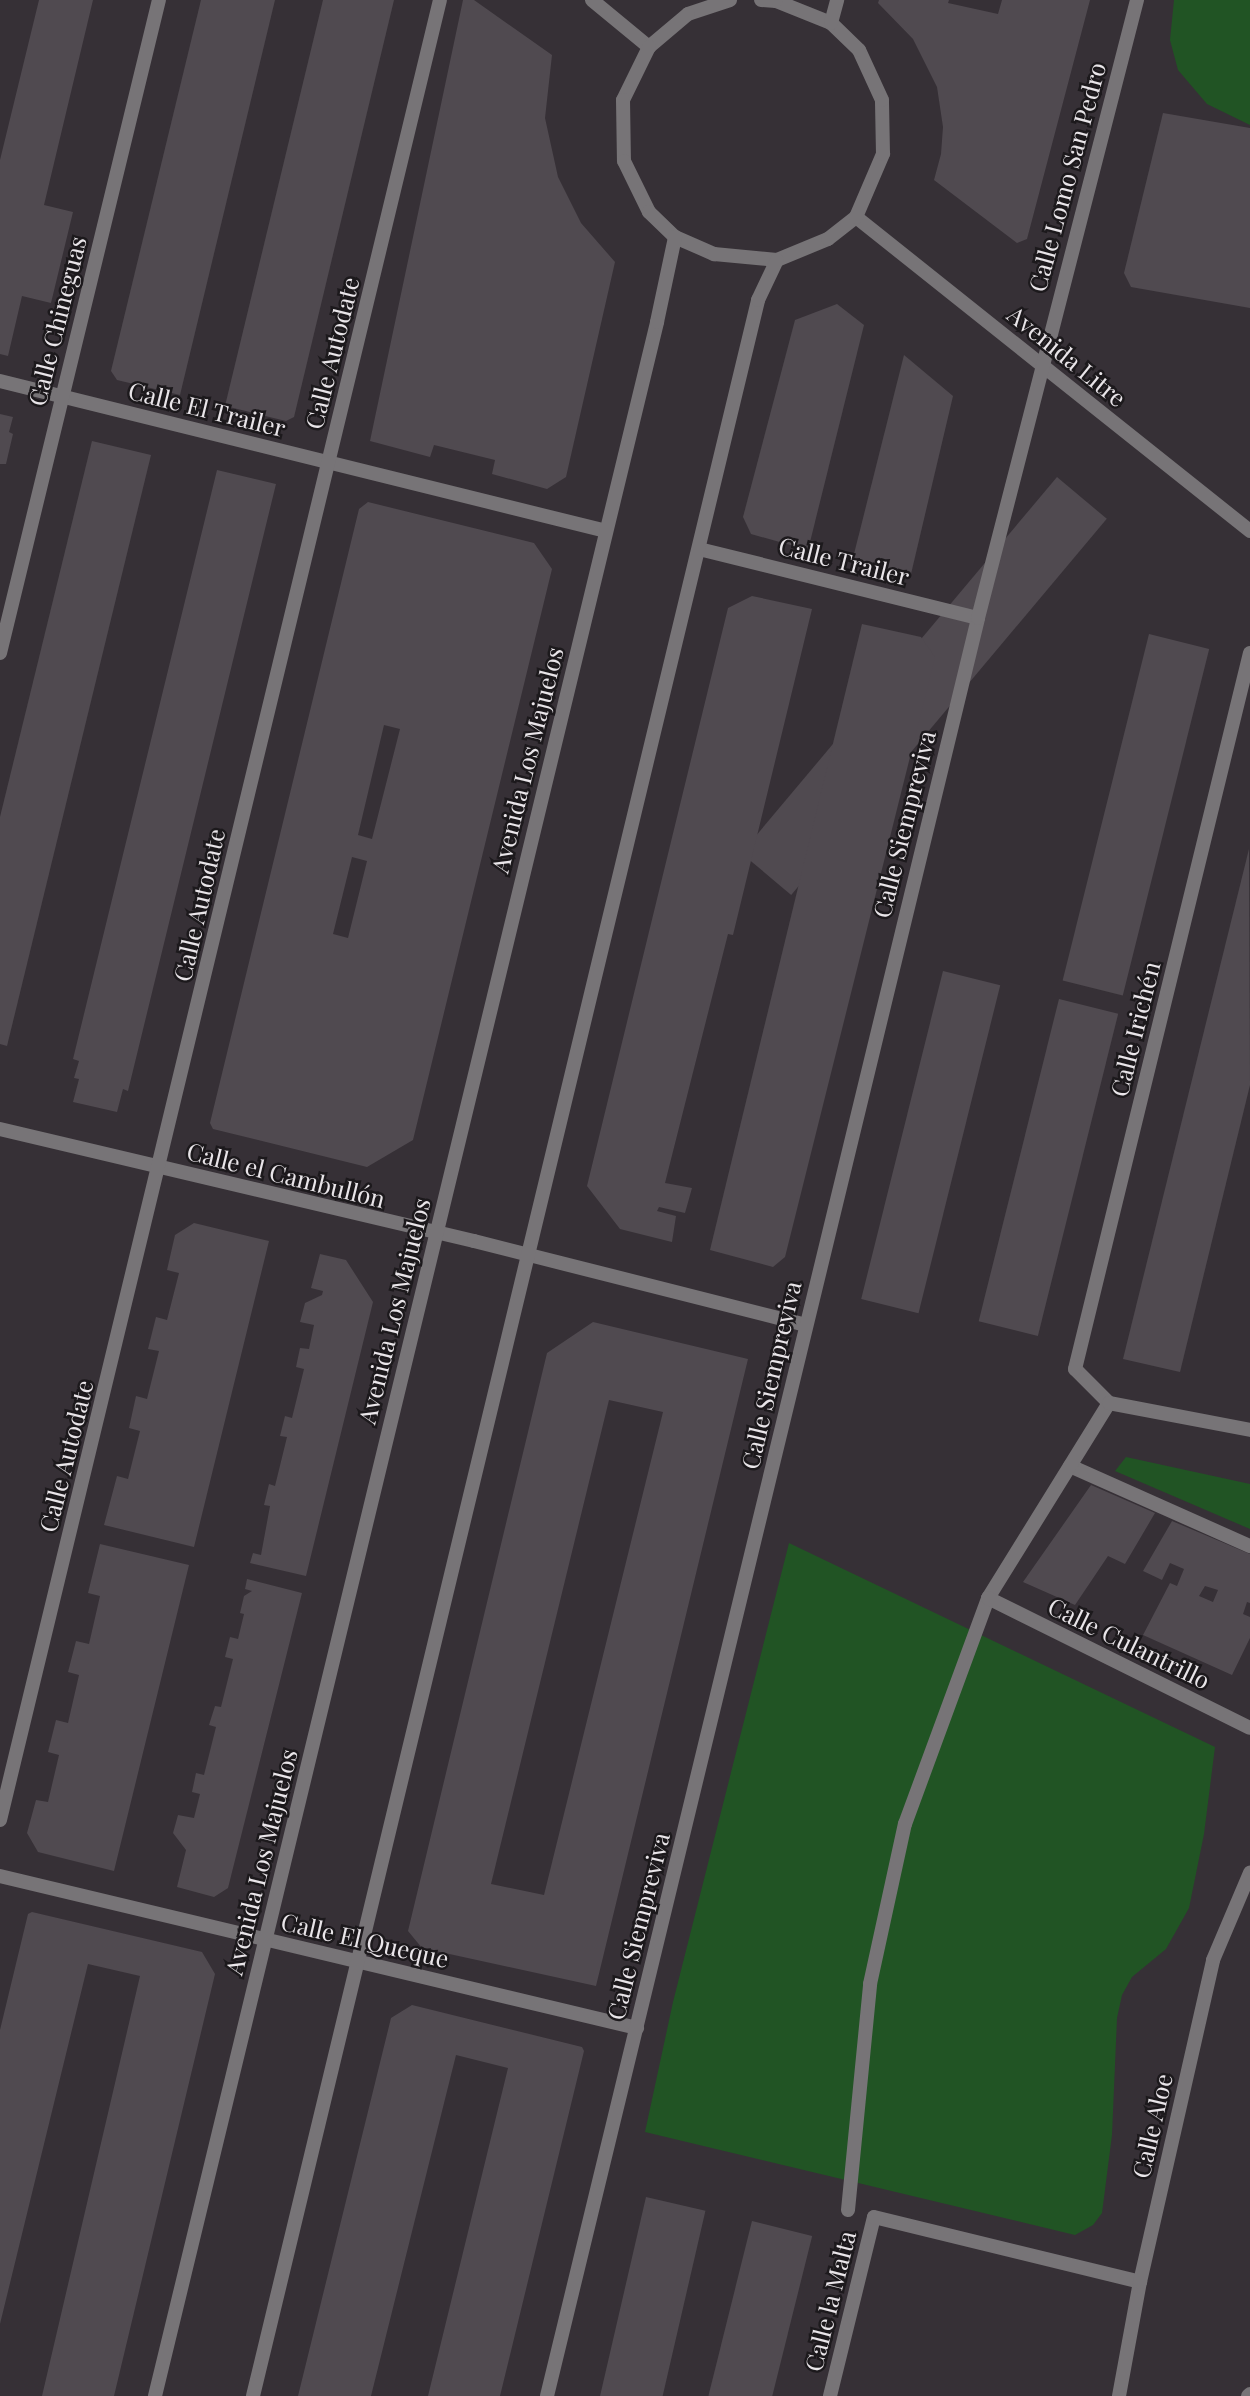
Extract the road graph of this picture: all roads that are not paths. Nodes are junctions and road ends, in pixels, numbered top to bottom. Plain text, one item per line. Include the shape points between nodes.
1 (159, 0) edge
2 (440, 0) edge
3 (592, 0) edge
4 (730, 0) edge
5 (761, 0) edge
6 (837, 0) edge
7 (1137, 0) edge
8 (831, 23) junction
9 (649, 47) junction
10 (856, 217) junction
11 (675, 237) junction
12 (777, 260) junction
13 (1041, 365) junction
14 (0, 381) edge
15 (62, 395) junction
16 (328, 464) junction
17 (606, 531) junction
18 (1250, 531) edge
19 (699, 549) junction
20 (978, 618) junction
21 (0, 653) edge
22 (1250, 653) edge
23 (0, 1129) edge
24 (160, 1168) junction
25 (436, 1234) junction
26 (529, 1256) junction
27 (806, 1325) junction
28 (1109, 1403) junction
29 (1250, 1430) edge
30 (1070, 1466) junction
31 (1250, 1546) edge
32 (988, 1598) junction
33 (1250, 1728) edge
34 (0, 1819) edge
35 (1250, 1873) edge
36 (0, 1876) edge
37 (265, 1940) junction
38 (359, 1961) junction
39 (637, 2028) junction
40 (848, 2210) dead end
41 (1140, 2281) junction
42 (155, 2396) edge
43 (253, 2396) edge
44 (547, 2396) edge
45 (830, 2396) edge
46 (1119, 2396) edge

1 - 15 street, Calle Chineguas
2 - 16 street, Calle Autodate
3 - 9 street
4 - 9 street via 688,14
5 - 8 street via 776,1
6 - 8 street
7 - 13 street, Calle Lomo San Pedro
8 - 10 street via 859,50 882,100 883,154
9 - 11 street via 623,100 624,161 649,212
10 - 12 street via 828,239
10 - 13 street, Avenida Litre
11 - 12 street via 714,254
11 - 17 street, Avenida Los Majuelos
12 - 19 street via 758,300
13 - 18 street, Avenida Litre
13 - 20 street, Calle Siempreviva
14 - 15 street, Calle El Trailer
15 - 16 street, Calle El Trailer
15 - 21 street, Calle Chineguas
16 - 17 street, Calle El Trailer
16 - 24 street, Calle Autodate
17 - 25 street, Avenida Los Majuelos
19 - 20 street, Calle Trailer
19 - 26 street
20 - 27 street, Calle Siempreviva
22 - 28 street, Calle Irichén via 1075,1369
23 - 24 street, Calle el Cambullón
24 - 25 street, Calle el Cambullón
24 - 34 street, Calle Autodate
25 - 26 street, Calle el Cambullón
25 - 37 street, Avenida Los Majuelos
26 - 27 street, Calle el Cambullón
26 - 38 street
27 - 39 street, Calle Siempreviva
28 - 29 street
28 - 30 street
30 - 31 street
30 - 32 street
32 - 33 street, Calle Culantrillo
32 - 40 street via 905,1824 870,1984
35 - 41 street, Calle Aloe via 1213,1960
36 - 37 street, Calle El Queque
37 - 38 street, Calle El Queque
37 - 42 street, Avenida Los Majuelos
38 - 39 street, Calle El Queque
38 - 43 street
39 - 44 street, Calle Siempreviva
41 - 45 street, Calle la Malta via 874,2217
41 - 46 street, Calle Aloe

